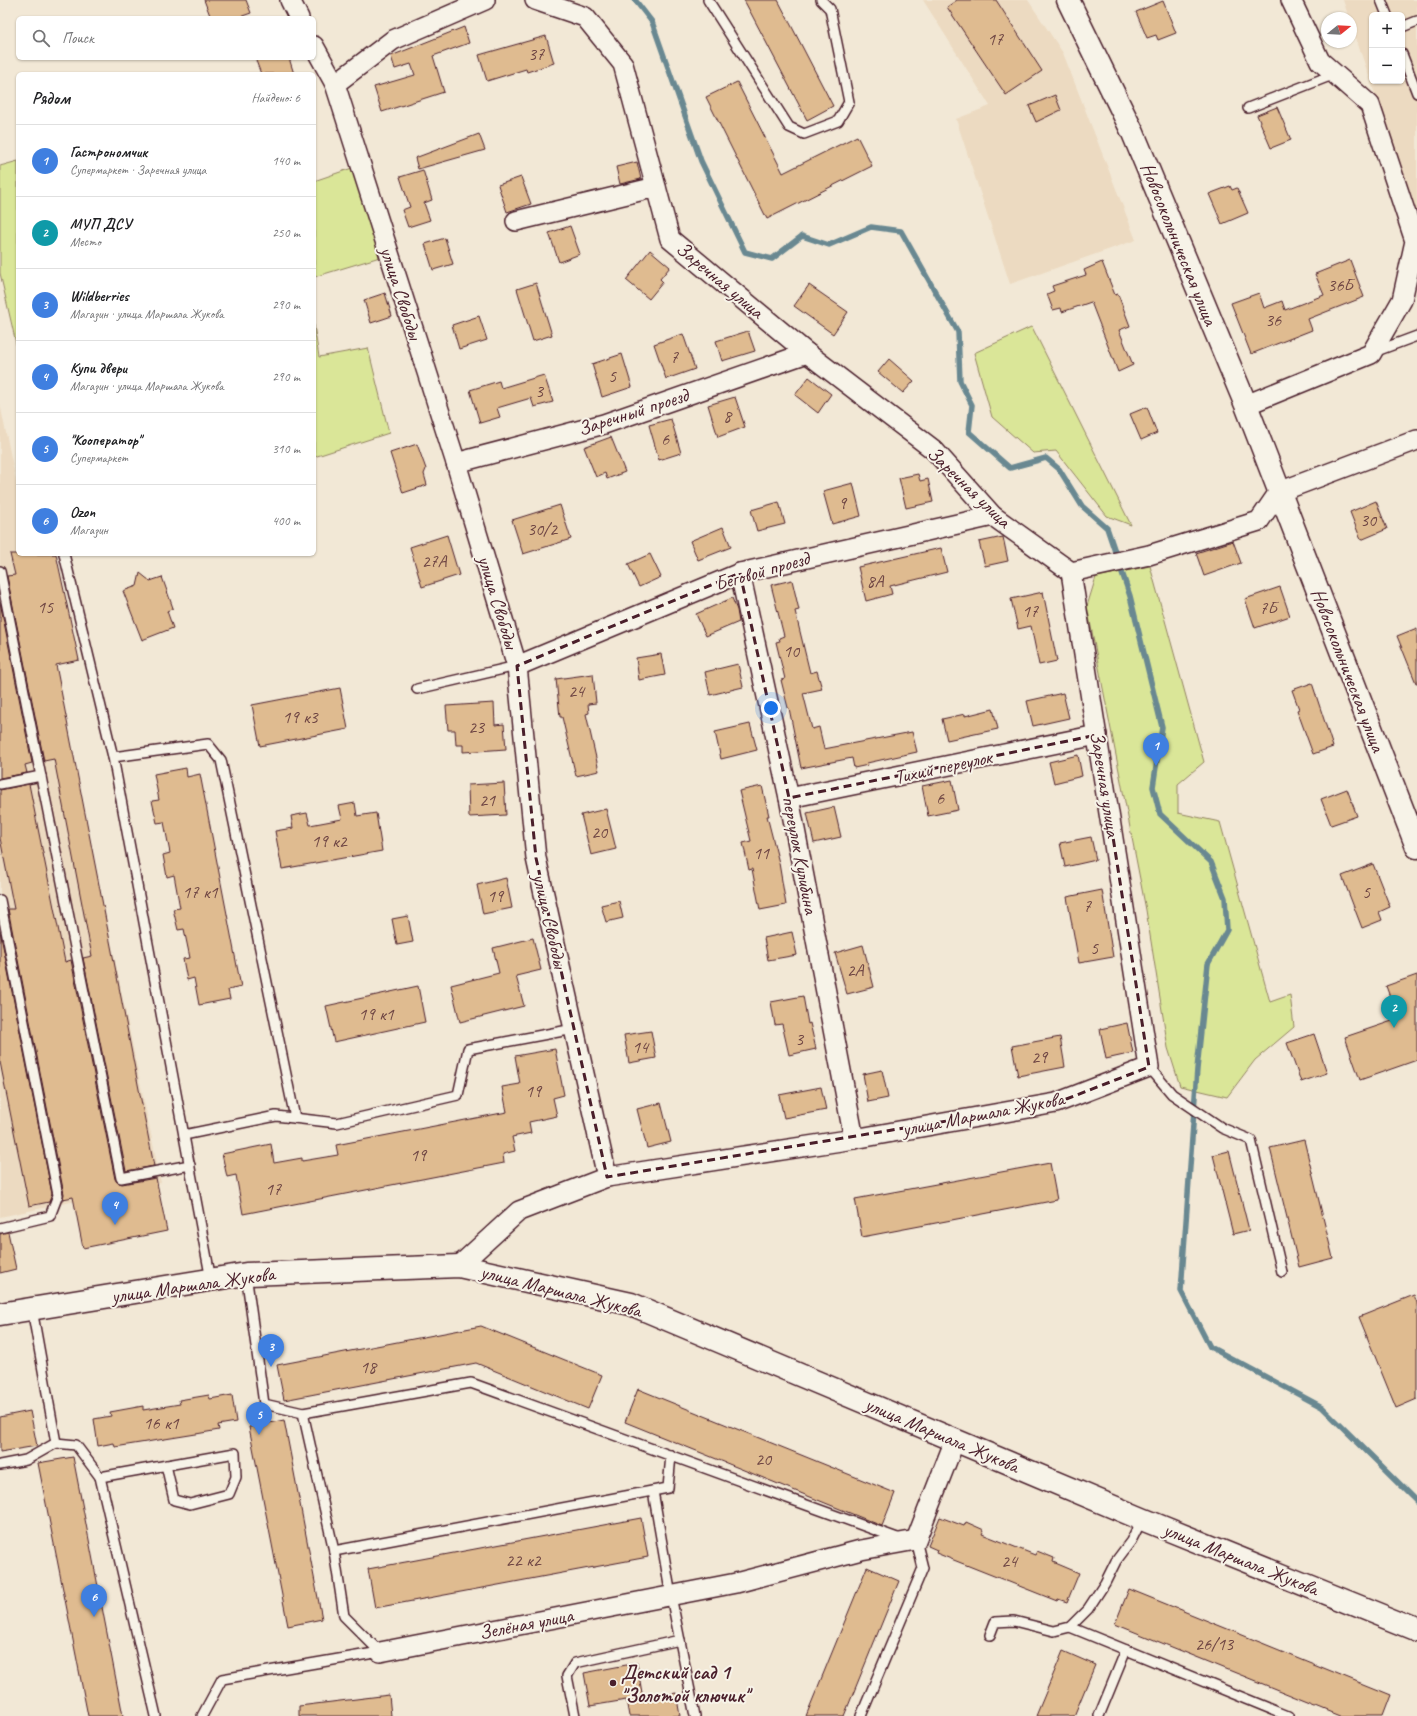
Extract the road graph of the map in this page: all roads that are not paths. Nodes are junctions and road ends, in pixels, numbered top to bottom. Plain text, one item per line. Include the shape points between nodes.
1 (290, 0) edge
2 (485, 0) edge
3 (536, 0) edge
4 (708, 0) edge
5 (821, 0) edge
6 (1068, 0) edge
7 (1291, 0) edge
8 (1381, 0) edge
9 (1386, 12) edge
10 (298, 16) edge
11 (1417, 21) edge
12 (1405, 26) edge
13 (316, 50) edge
14 (1405, 62) edge
15 (1335, 74) junction
16 (335, 84) junction
17 (1417, 93) edge
18 (1248, 108) dead end
19 (656, 187) junction
20 (516, 221) dead end
21 (1417, 336) edge
22 (807, 353) junction
23 (1371, 354) junction
24 (1246, 405) junction
25 (1417, 440) edge
26 (456, 463) junction
27 (1279, 492) junction
28 (993, 516) junction
29 (64, 556) edge
30 (0, 571) edge
31 (1071, 572) junction
32 (740, 573) junction
33 (518, 666) junction
34 (418, 689) dead end
35 (1097, 735) junction
36 (113, 757) junction
37 (41, 776) junction
38 (0, 784) edge
39 (790, 798) junction
40 (1417, 847) edge
41 (0, 900) edge
42 (574, 1030) junction
43 (1149, 1067) junction
44 (295, 1118) junction
45 (184, 1135) junction
46 (854, 1139) junction
47 (190, 1165) junction
48 (607, 1177) junction
49 (0, 1228) edge
50 (459, 1266) junction
51 (1282, 1272) dead end
52 (246, 1274) junction
53 (211, 1280) junction
54 (32, 1309) junction
55 (0, 1314) edge
56 (303, 1413) junction
57 (955, 1440) junction
58 (56, 1443) junction
59 (671, 1455) junction
60 (0, 1465) edge
61 (166, 1465) junction
62 (100, 1477) junction
63 (653, 1491) junction
64 (1142, 1519) junction
65 (911, 1541) junction
66 (334, 1551) junction
67 (671, 1596) junction
68 (1070, 1628) junction
69 (1417, 1630) edge
70 (990, 1635) dead end
71 (680, 1640) junction
72 (1126, 1650) junction
73 (380, 1652) junction
74 (156, 1716) edge
75 (202, 1716) edge
76 (575, 1716) edge
77 (695, 1716) edge
78 (861, 1716) edge
79 (1099, 1716) edge
80 (1288, 1716) edge

1 - 10 street
2 - 16 street via 393,40
3 - 19 street, Заречная улица via 585,17 623,64
4 - 5 lane via 789,127 804,134 838,121 849,102 830,9
6 - 24 street, Новосокольническая улица via 1133,133
7 - 15 street via 1320,61
8 - 9 lane
11 - 12 lane
13 - 16 street, улица Свободы
14 - 17 lane
15 - 18 lane
15 - 23 street via 1370,105 1415,241 1402,300
16 - 26 street, улица Свободы
19 - 20 street
19 - 22 street, Заречная улица via 670,239
21 - 23 lane
22 - 26 street, Заречный проезд via 604,424
22 - 28 street, Заречная улица via 934,450
23 - 24 street
24 - 27 street, Новосокольническая улица
25 - 27 street
26 - 33 street, улица Свободы
27 - 31 street via 1259,521 1149,555
27 - 40 street, Новосокольническая улица
28 - 31 street, Заречная улица
28 - 32 street, Беговой проезд
29 - 36 lane
30 - 37 lane
31 - 35 street, Заречная улица
32 - 33 street, Беговой проезд
32 - 39 street, переулок Кулибина
33 - 34 lane
33 - 42 street, улица Свободы via 536,858
35 - 39 street, Тихий переулок
35 - 43 street, Заречная улица
36 - 44 lane via 208,744 221,760
36 - 45 lane
37 - 38 lane
37 - 47 lane via 121,1178
39 - 46 street, переулок Кулибина
41 - 49 lane via 58,1195 50,1216
42 - 44 lane via 468,1049 458,1095 336,1123
42 - 48 street, улица Свободы
43 - 46 street, улица Маршала Жукова via 1056,1103
43 - 51 lane via 1172,1094 1222,1128 1251,1140
44 - 45 lane via 276,1116
45 - 47 lane
46 - 48 street, улица Маршала Жукова
47 - 53 lane
48 - 50 street, улица Маршала Жукова via 519,1211
50 - 52 street, улица Маршала Жукова
50 - 57 street, улица Маршала Жукова via 631,1304
52 - 53 street, улица Маршала Жукова
52 - 56 lane via 264,1404
53 - 54 street, улица Маршала Жукова
54 - 55 street, улица Маршала Жукова
54 - 58 lane
56 - 59 lane via 471,1383
56 - 66 lane
57 - 64 street, улица Маршала Жукова
57 - 65 street
58 - 60 lane via 26,1460
58 - 62 lane via 76,1445
59 - 63 lane via 668,1488
59 - 65 lane
61 - 61 lane via 235,1453 236,1477 229,1494 190,1504 174,1500
61 - 62 lane
62 - 74 lane
63 - 66 lane
63 - 67 lane
64 - 68 lane via 1105,1584 1088,1609
64 - 69 street, улица Маршала Жукова
65 - 67 street, Зелёная улица via 861,1550 736,1583
65 - 78 lane via 923,1568
66 - 73 lane via 344,1616
67 - 71 lane
67 - 73 street, Зелёная улица
68 - 70 lane via 1054,1631 1014,1621 995,1622
68 - 72 lane
71 - 76 lane via 575,1663 567,1676
71 - 77 lane
72 - 79 lane
72 - 80 lane
73 - 75 lane via 222,1679

